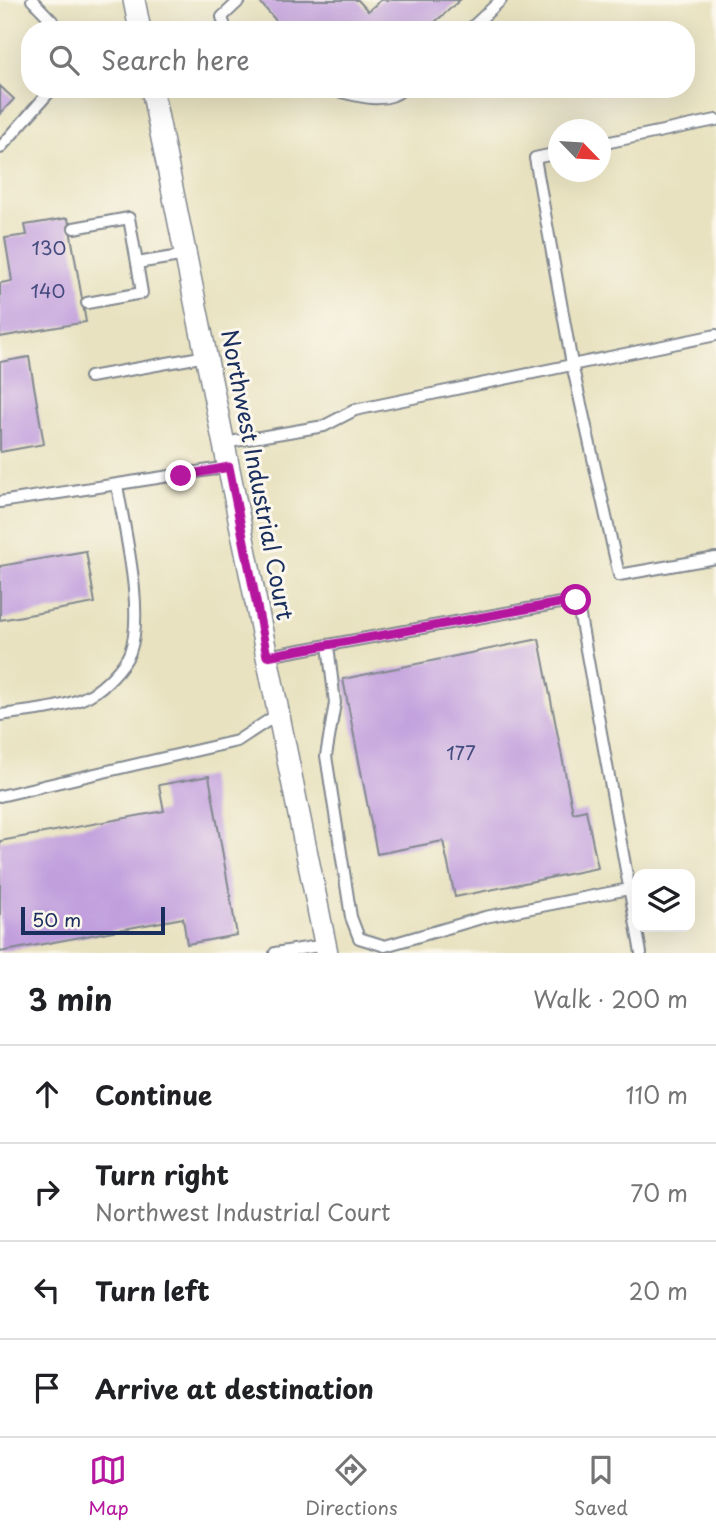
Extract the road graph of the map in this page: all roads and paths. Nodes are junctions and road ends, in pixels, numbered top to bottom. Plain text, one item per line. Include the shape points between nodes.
1 (32, 0) edge
2 (134, 0) edge
3 (240, 0) edge
4 (501, 0) edge
5 (52, 21) edge
6 (138, 21) edge
7 (223, 21) edge
8 (478, 21) edge
9 (44, 98) edge
10 (154, 98) edge
11 (716, 120) edge
12 (611, 142) edge
13 (0, 148) edge
14 (548, 155) edge
15 (74, 228) dead end
16 (186, 255) junction
17 (137, 263) junction
18 (87, 303) dead end
19 (716, 335) edge
20 (206, 356) junction
21 (572, 364) junction
22 (90, 377) dead end
23 (224, 443) junction
24 (229, 467) junction
25 (117, 485) junction
26 (0, 502) edge
27 (716, 558) edge
28 (328, 645) junction
29 (267, 656) junction
30 (278, 713) junction
31 (0, 715) edge
32 (0, 796) edge
33 (629, 889) junction
34 (326, 949) edge
35 (275, 953) edge
36 (641, 953) edge

1 - 5 lane
2 - 6 street
3 - 7 lane
4 - 8 lane
9 - 13 lane
10 - 16 street, Northwest Industrial Court
11 - 12 lane
14 - 21 lane via 535,158
15 - 17 lane via 129,218
16 - 17 lane
16 - 20 street, Northwest Industrial Court
17 - 18 lane via 142,293
19 - 21 lane
20 - 22 lane
20 - 23 street, Northwest Industrial Court
21 - 23 lane via 355,410 324,426
21 - 27 lane via 619,575
23 - 24 street, Northwest Industrial Court
24 - 25 lane
24 - 29 street, Northwest Industrial Court
25 - 26 lane
25 - 31 lane via 133,587 130,652 90,695
28 - 29 lane
28 - 33 lane via 576,600
28 - 33 lane via 335,703 326,756 351,917 359,938 385,946 476,919
29 - 30 street, Northwest Industrial Court
30 - 32 lane via 237,741
30 - 34 street, Northwest Industrial Court
33 - 36 lane
34 - 35 lane

